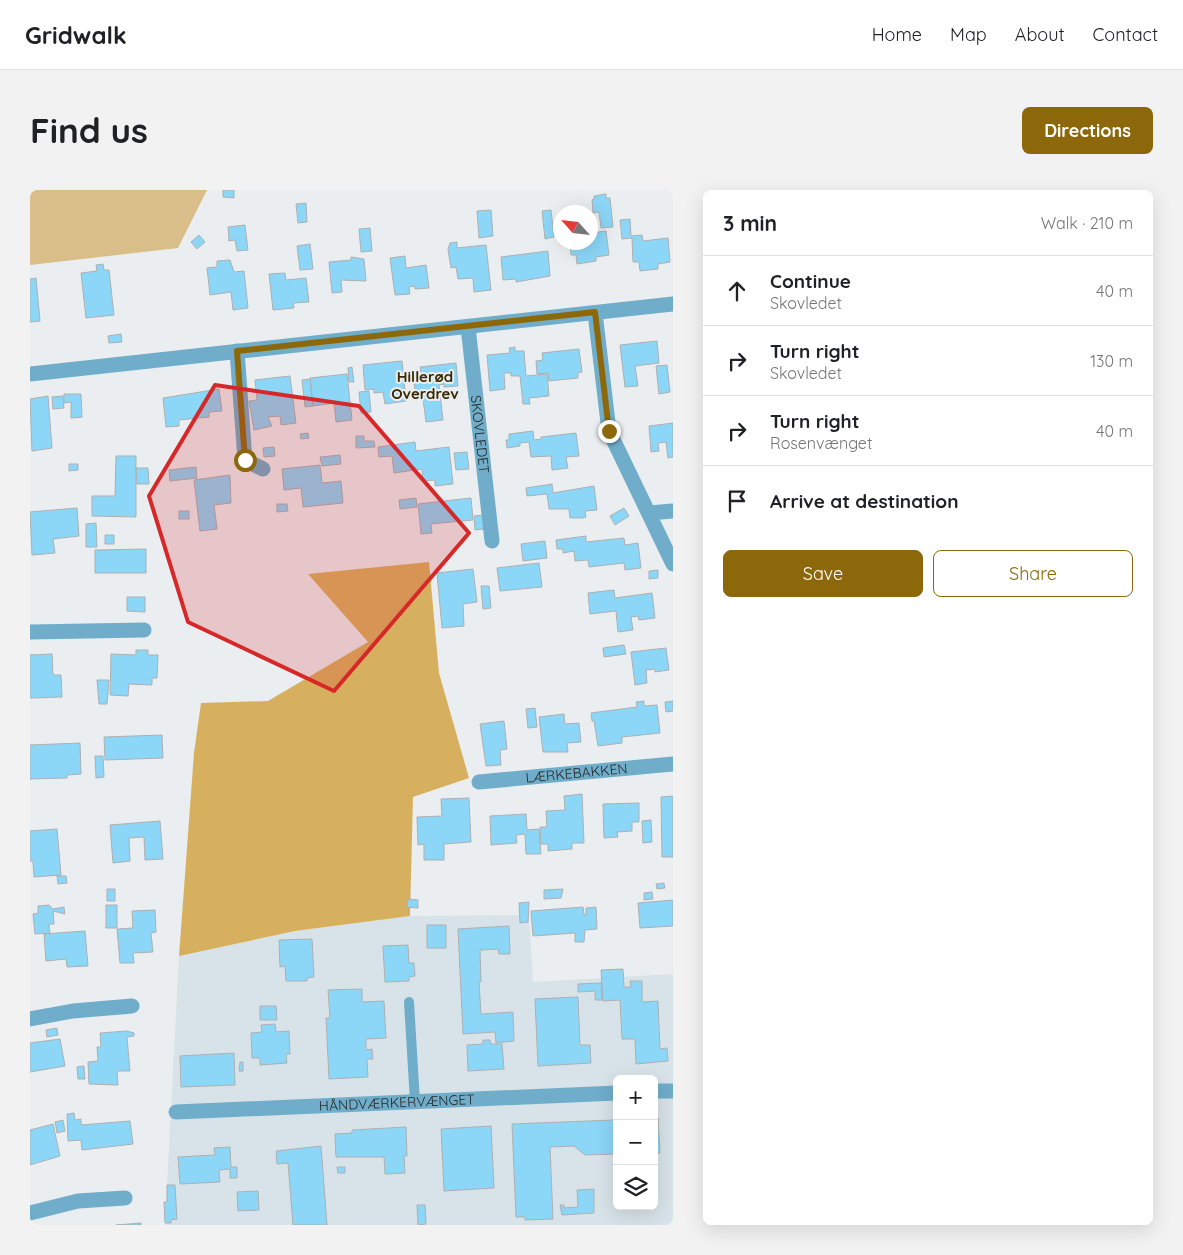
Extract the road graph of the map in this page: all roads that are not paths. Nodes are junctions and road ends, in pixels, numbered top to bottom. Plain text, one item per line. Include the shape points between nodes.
1 (673, 304) edge
2 (595, 312) junction
3 (468, 326) junction
4 (237, 351) junction
5 (30, 374) edge
6 (263, 469) dead end
7 (673, 511) edge
8 (649, 513) junction
9 (492, 541) dead end
10 (673, 564) edge
11 (144, 630) dead end
12 (30, 632) edge
13 (673, 764) edge
14 (479, 782) dead end
15 (409, 1002) dead end
16 (132, 1006) dead end
17 (30, 1019) edge
18 (658, 1091) edge
19 (673, 1091) edge
20 (613, 1093) edge
21 (415, 1102) junction
22 (176, 1112) dead end
23 (124, 1198) dead end
24 (30, 1213) edge

1 - 2 street
2 - 3 street
2 - 8 street via 609,431
3 - 4 street
3 - 9 street, SKOVLEDET
4 - 5 street
4 - 6 street via 245,460
7 - 8 street
8 - 10 street
11 - 12 street
13 - 14 street, LÆRKEBAKKEN
15 - 21 lane
16 - 17 street
18 - 19 street
20 - 21 street, HÅNDVÆRKERVÆNGET
21 - 22 street, HÅNDVÆRKERVÆNGET
23 - 24 street via 78,1201

